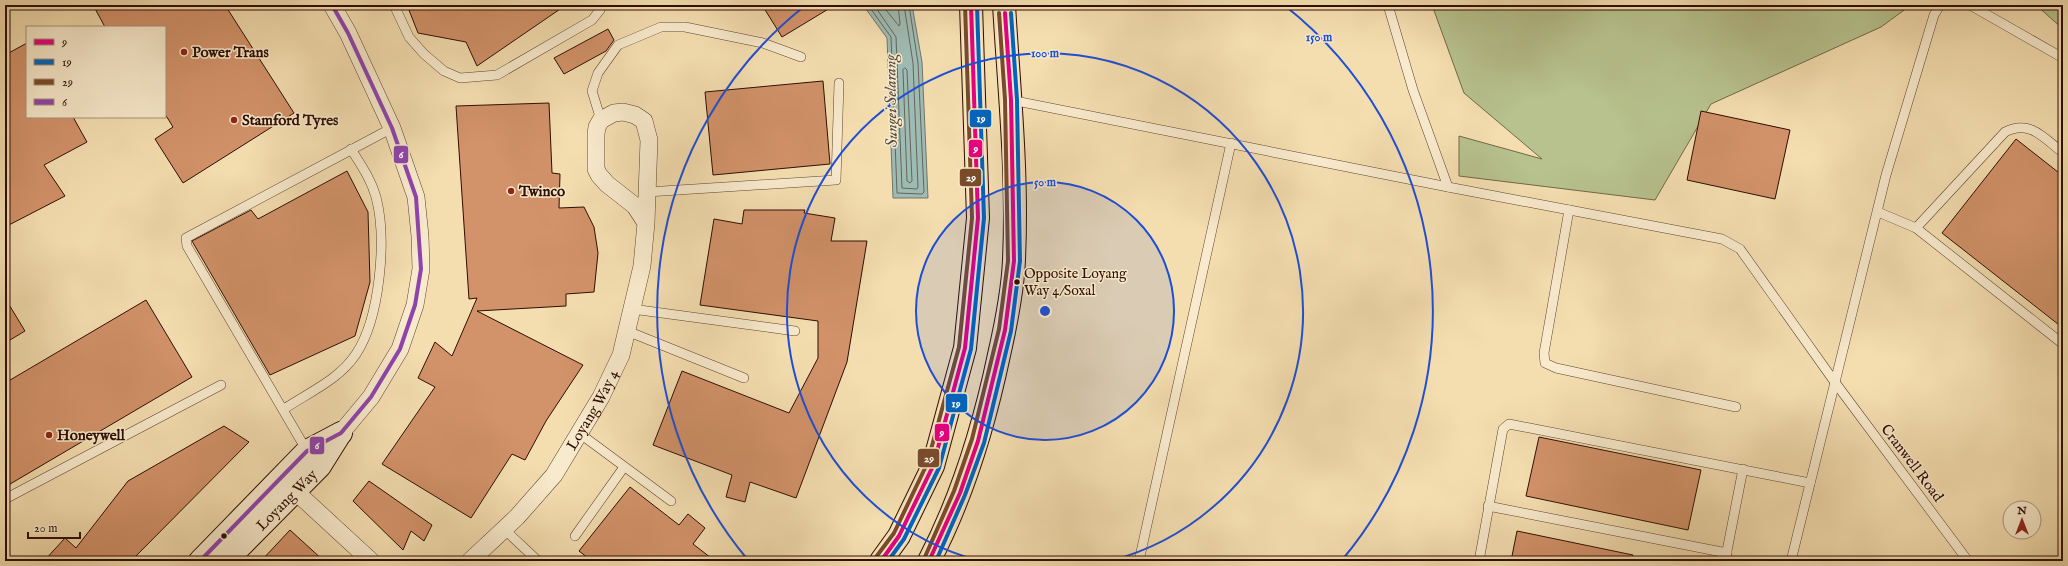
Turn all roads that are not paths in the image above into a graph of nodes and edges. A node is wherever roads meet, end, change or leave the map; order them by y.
1 (332, 5) edge
2 (394, 5) edge
3 (601, 5) edge
4 (971, 5) edge
5 (1004, 5) edge
6 (1388, 5) edge
7 (1940, 5) edge
8 (1970, 5) edge
9 (801, 57) dead end
10 (2063, 58) edge
11 (838, 83) dead end
12 (1011, 100) junction
13 (601, 120) junction
14 (392, 128) junction
15 (1231, 143) junction
16 (351, 149) junction
17 (2063, 153) edge
18 (1448, 187) junction
19 (647, 192) junction
20 (1569, 210) junction
21 (1878, 212) junction
22 (646, 223) junction
23 (1916, 228) junction
24 (632, 309) junction
25 (628, 331) junction
26 (794, 331) dead end
27 (2063, 344) edge
28 (744, 378) dead end
29 (1834, 381) junction
30 (221, 385) dead end
31 (1736, 406) dead end
32 (284, 409) junction
33 (341, 433) junction
34 (580, 433) junction
35 (303, 455) junction
36 (624, 466) junction
37 (1743, 469) junction
38 (1810, 483) junction
39 (295, 491) junction
40 (268, 492) junction
41 (5, 499) edge
42 (672, 501) dead end
43 (1488, 506) junction
44 (504, 529) junction
45 (575, 536) dead end
46 (1726, 557) edge
47 (200, 561) edge
48 (226, 561) edge
49 (371, 561) edge
50 (470, 561) edge
51 (538, 561) edge
52 (881, 561) edge
53 (929, 561) edge
54 (1139, 561) edge
55 (1479, 561) edge
56 (1791, 561) edge
57 (1968, 561) edge

1 - 14 street, Loyang Way
2 - 3 lane
4 - 52 main road
5 - 12 main road
6 - 18 lane
7 - 21 lane
8 - 10 lane
9 - 13 lane
11 - 19 lane
12 - 15 lane, Cranwell Road
12 - 53 main road
13 - 19 street, Loyang Way 4
13 - 22 street
14 - 16 lane
14 - 33 street, Loyang Way
15 - 18 lane, Cranwell Road
15 - 54 lane
16 - 32 lane
16 - 32 lane
17 - 23 lane
18 - 20 lane, Cranwell Road
19 - 22 street, Loyang Way 4
20 - 29 lane, Cranwell Road
20 - 31 lane
21 - 23 lane
21 - 29 lane
22 - 24 street, Loyang Way 4
23 - 27 lane
24 - 25 street, Loyang Way 4
24 - 26 lane
25 - 28 lane
25 - 34 street, Loyang Way 4
29 - 38 lane
29 - 57 lane, Cranwell Road
30 - 41 lane
32 - 35 lane
33 - 35 street, Loyang Way
33 - 39 street, Loyang Way
34 - 36 lane
34 - 44 street, Loyang Way 4
35 - 39 street
35 - 40 street, Loyang Way
36 - 42 lane
36 - 45 lane
37 - 38 lane
37 - 43 lane
37 - 46 lane
38 - 56 lane
39 - 40 street
39 - 48 street, Loyang Way
39 - 49 street
40 - 47 street, Loyang Way
43 - 46 lane
43 - 55 lane
44 - 50 street, Loyang Way 4
44 - 51 lane

